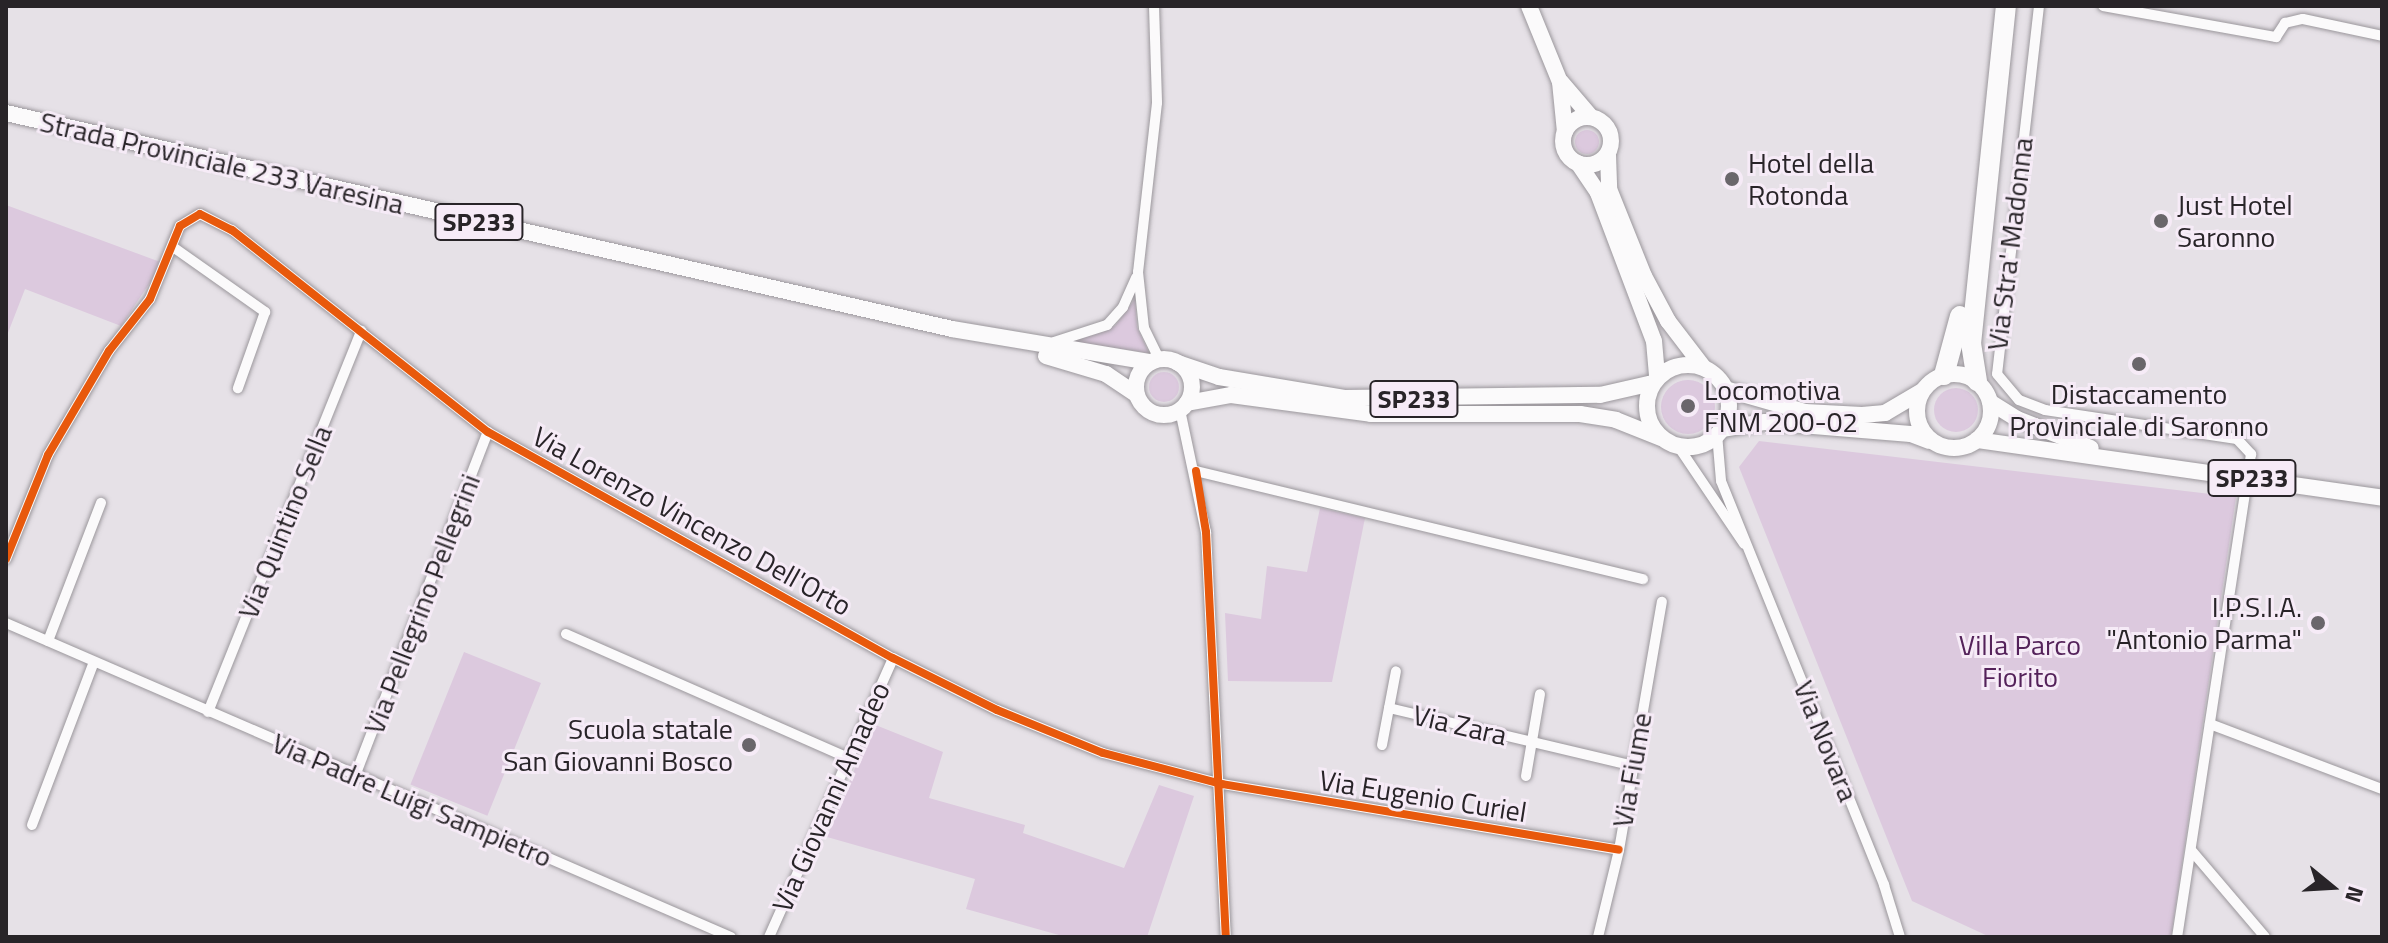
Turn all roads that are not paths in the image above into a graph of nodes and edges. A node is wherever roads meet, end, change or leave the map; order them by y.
1 (1154, 6) edge
2 (1529, 6) edge
3 (2039, 6) edge
4 (2103, 6) edge
5 (2000, 7) edge
6 (2382, 36) edge
7 (1560, 82) junction
8 (6, 113) edge
9 (1591, 117) junction
10 (1565, 132) junction
11 (1608, 155) junction
12 (1578, 163) junction
13 (173, 247) junction
14 (1138, 272) junction
15 (952, 329) junction
16 (361, 331) junction
17 (1034, 346) junction
18 (1154, 361) junction
19 (1178, 363) junction
20 (1704, 368) junction
21 (1944, 375) junction
22 (1655, 381) junction
23 (1977, 381) junction
24 (238, 388) dead end
25 (1725, 389) junction
26 (1922, 391) junction
27 (1137, 395) junction
28 (1990, 402) junction
29 (1183, 406) junction
30 (488, 432) junction
31 (1720, 432) junction
32 (1661, 438) junction
33 (1977, 440) junction
34 (1934, 443) junction
35 (1678, 446) junction
36 (2122, 460) junction
37 (1196, 471) junction
38 (2250, 478) junction
39 (2382, 498) edge
40 (101, 503) dead end
41 (1747, 547) junction
42 (6, 559) edge
43 (1643, 579) dead end
44 (1662, 602) dead end
45 (6, 623) edge
46 (566, 634) dead end
47 (48, 641) junction
48 (893, 658) junction
49 (94, 662) junction
50 (1396, 671) dead end
51 (1540, 694) dead end
52 (1389, 708) junction
53 (208, 712) junction
54 (2210, 724) junction
55 (1532, 742) junction
56 (1382, 745) dead end
57 (848, 758) junction
58 (1631, 765) junction
59 (355, 776) junction
60 (1526, 776) dead end
61 (1222, 784) junction
62 (2382, 789) edge
63 (32, 825) dead end
64 (1619, 850) junction
65 (2191, 850) junction
66 (731, 937) edge
67 (769, 937) edge
68 (1226, 937) edge
69 (1598, 937) edge
70 (1900, 937) edge
71 (2177, 937) edge
72 (2265, 937) edge

1 - 14 street
2 - 7 main road
3 - 38 street, Via Stra' Madonna
4 - 6 street
5 - 21 highway
5 - 23 highway
7 - 9 main road
7 - 10 main road
8 - 15 main road, Strada Provinciale 233 Varesina / SP233
9 - 10 main road
9 - 11 main road
10 - 12 main road
11 - 12 main road
11 - 20 main road
12 - 22 main road
13 - 16 street, Via Lorenzo Vincenzo Dell'Orto
13 - 24 street
13 - 42 street
14 - 17 street
14 - 18 street
15 - 17 main road, Strada Provinciale 233 Varesina / SP233
15 - 27 main road, Strada Provinciale 233 Varesina / SP233
16 - 30 street, Via Lorenzo Vincenzo Dell'Orto
16 - 53 street, Via Quintino Sella
17 - 18 main road, Strada Provinciale 233 Varesina / SP233
18 - 19 main road, SP233
18 - 27 main road
19 - 22 main road, SP233
19 - 29 main road
20 - 22 main road, SP233
20 - 25 main road
21 - 23 main road
21 - 26 main road
22 - 32 main road
23 - 28 main road, SP233
25 - 26 main road
25 - 31 main road
26 - 34 main road
27 - 29 main road, SP233
28 - 33 main road
28 - 36 main road, SP233
29 - 32 main road, SP233
29 - 37 street
30 - 48 street, Via Lorenzo Vincenzo Dell'Orto
30 - 59 street, Via Pellegrino Pellegrini
31 - 34 main road, SP233
31 - 35 main road, SP233
31 - 41 street, Via Novara
32 - 35 main road, SP233
33 - 34 main road, SP233
33 - 36 main road, SP233
35 - 41 street, Via Novara
36 - 38 main road, SP233
37 - 43 street
37 - 61 street
38 - 39 main road, SP233
38 - 54 street
40 - 47 street
41 - 70 street, Via Novara
44 - 58 street, Via Fiume
45 - 47 street, Via Padre Luigi Sampietro
46 - 57 street
47 - 49 street, Via Padre Luigi Sampietro
48 - 57 street, Via Giovanni Amadeo
48 - 61 street, Via Lorenzo Vincenzo Dell'Orto
49 - 53 street, Via Padre Luigi Sampietro
49 - 63 street
50 - 52 street, Via Zara
51 - 55 street, Via Zara
52 - 55 street, Via Zara
52 - 56 street, Via Zara
53 - 59 street, Via Padre Luigi Sampietro
54 - 62 street
54 - 65 street
55 - 58 street, Via Zara
55 - 60 street, Via Zara
57 - 67 street, Via Giovanni Amadeo
58 - 64 street, Via Fiume
59 - 66 street, Via Padre Luigi Sampietro
61 - 64 street, Via Eugenio Curiel
61 - 68 street
64 - 69 street, Via Fiume
65 - 71 street
65 - 72 street

